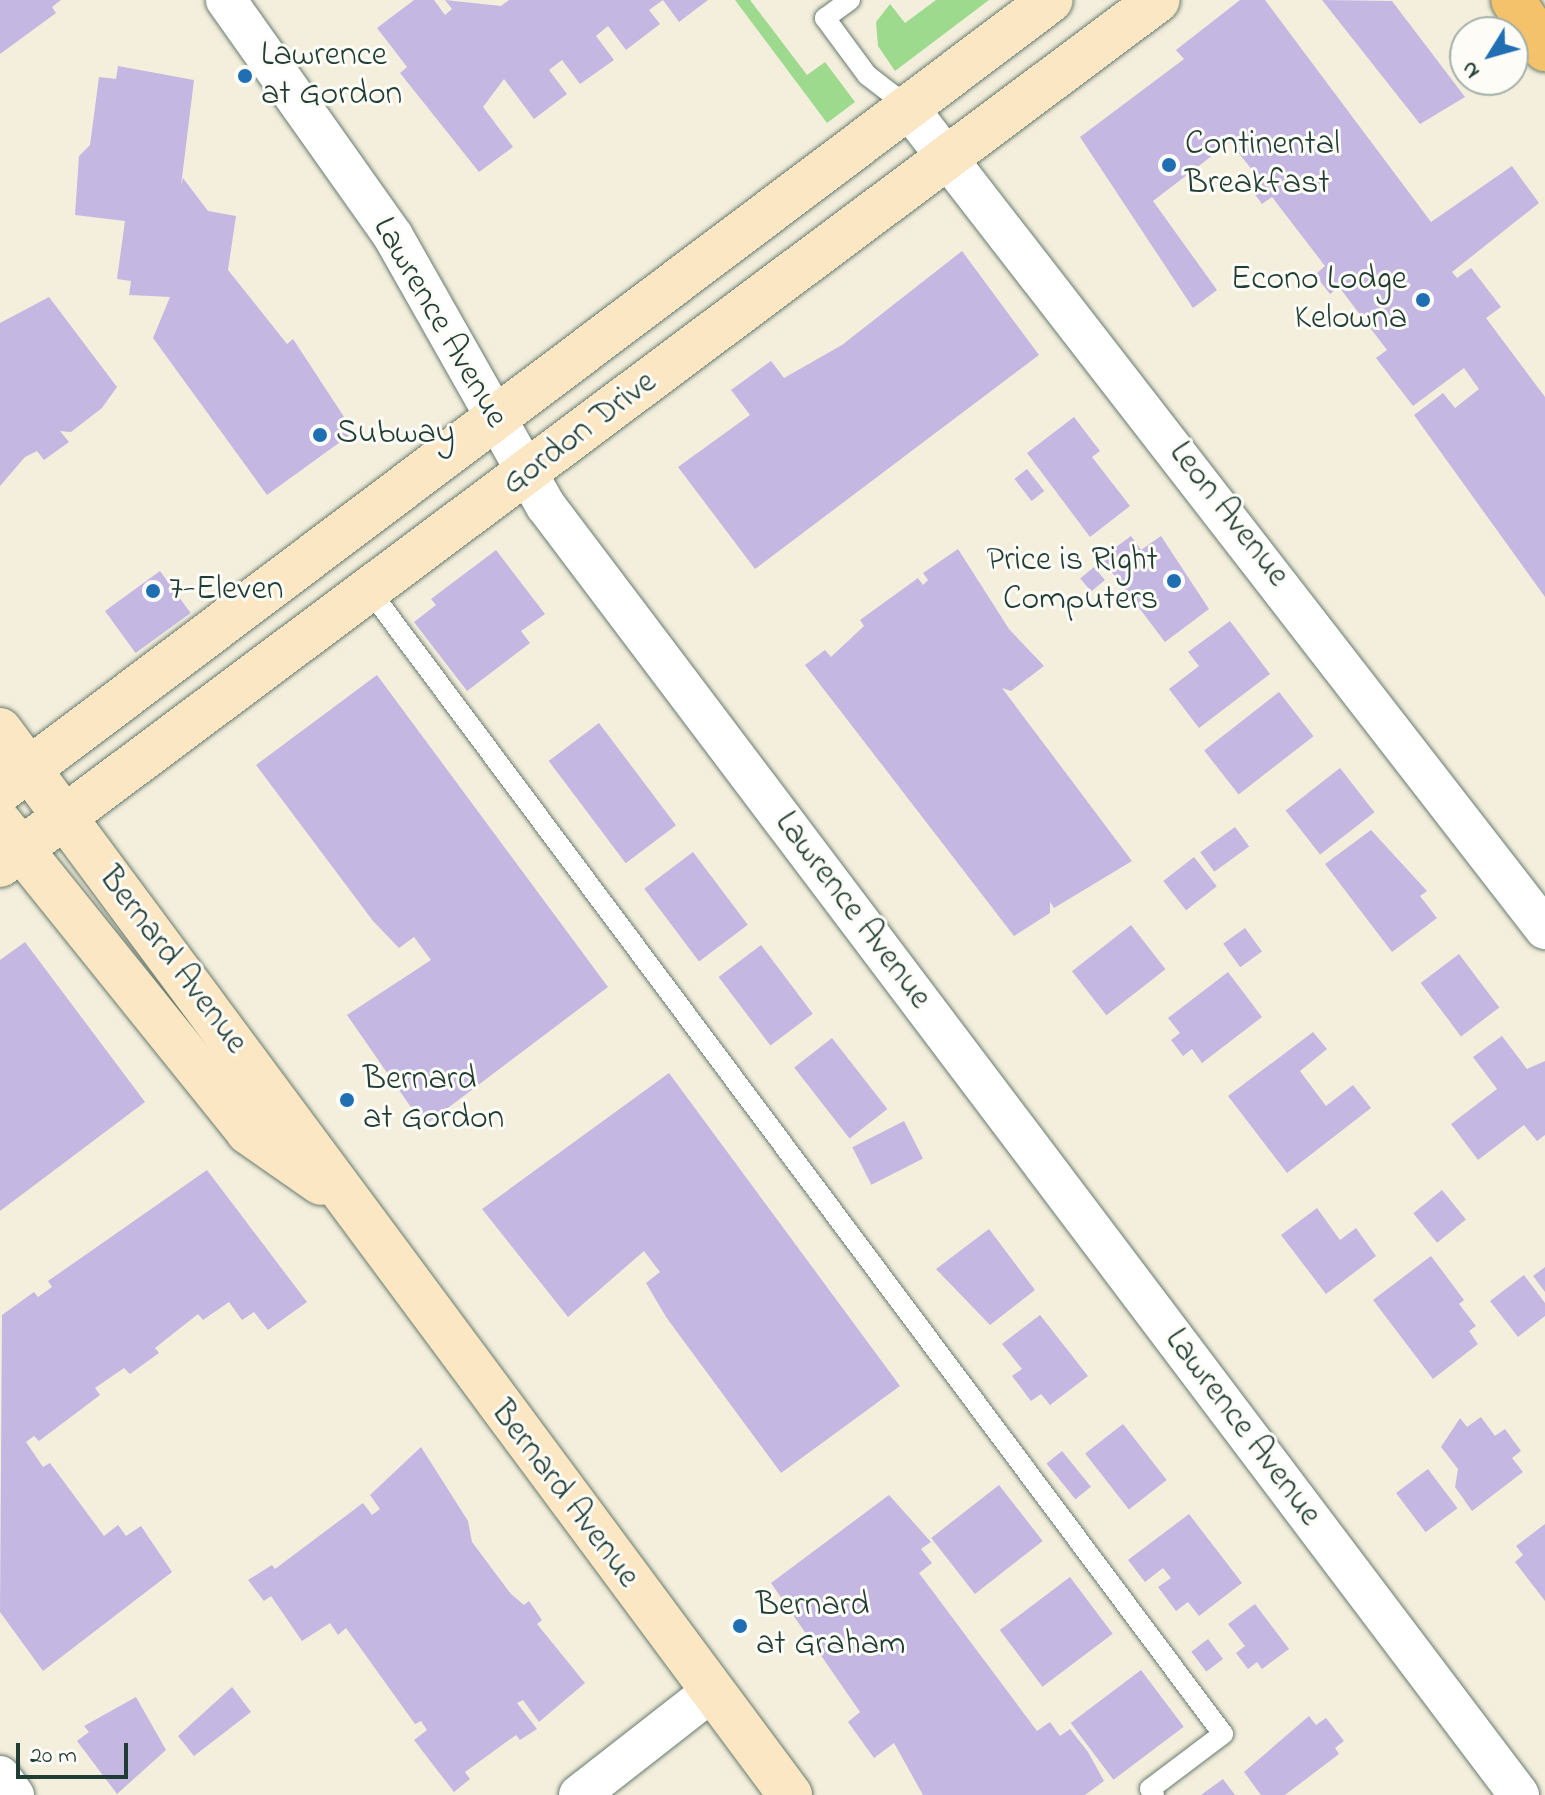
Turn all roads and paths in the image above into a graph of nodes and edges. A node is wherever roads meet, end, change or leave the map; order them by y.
1 (226, 0) edge
2 (850, 0) edge
3 (1051, 0) edge
4 (1158, 0) edge
5 (1513, 0) edge
6 (1545, 49) edge
7 (906, 105) junction
8 (949, 156) junction
9 (495, 421) junction
10 (526, 474) junction
11 (370, 591) junction
12 (0, 730) edge
13 (15, 780) edge
14 (68, 821) junction
15 (7, 845) edge
16 (1545, 929) edge
17 (339, 1195) junction
18 (712, 1691) junction
19 (0, 1776) edge
20 (14, 1795) edge
21 (579, 1795) edge
22 (790, 1795) edge
23 (1154, 1795) edge
24 (1519, 1795) edge

1 - 9 street, Lawrence Avenue
2 - 7 lane
3 - 7 main road, Gordon Drive
4 - 8 main road, Gordon Drive
5 - 6 highway
7 - 8 street, Leon Avenue
7 - 9 main road, Gordon Drive
8 - 10 main road, Gordon Drive
8 - 16 street, Leon Avenue
9 - 10 street, Lawrence Avenue
9 - 13 main road, Gordon Drive
10 - 11 main road, Gordon Drive
10 - 24 street, Lawrence Avenue
11 - 14 main road, Gordon Drive
11 - 23 lane
12 - 13 main road, Bernard Avenue
13 - 14 main road, Bernard Avenue
14 - 15 main road, Gordon Drive
14 - 17 main road, Bernard Avenue
15 - 17 main road, Bernard Avenue
17 - 18 main road, Bernard Avenue
18 - 21 street
18 - 22 main road, Bernard Avenue
19 - 20 street

